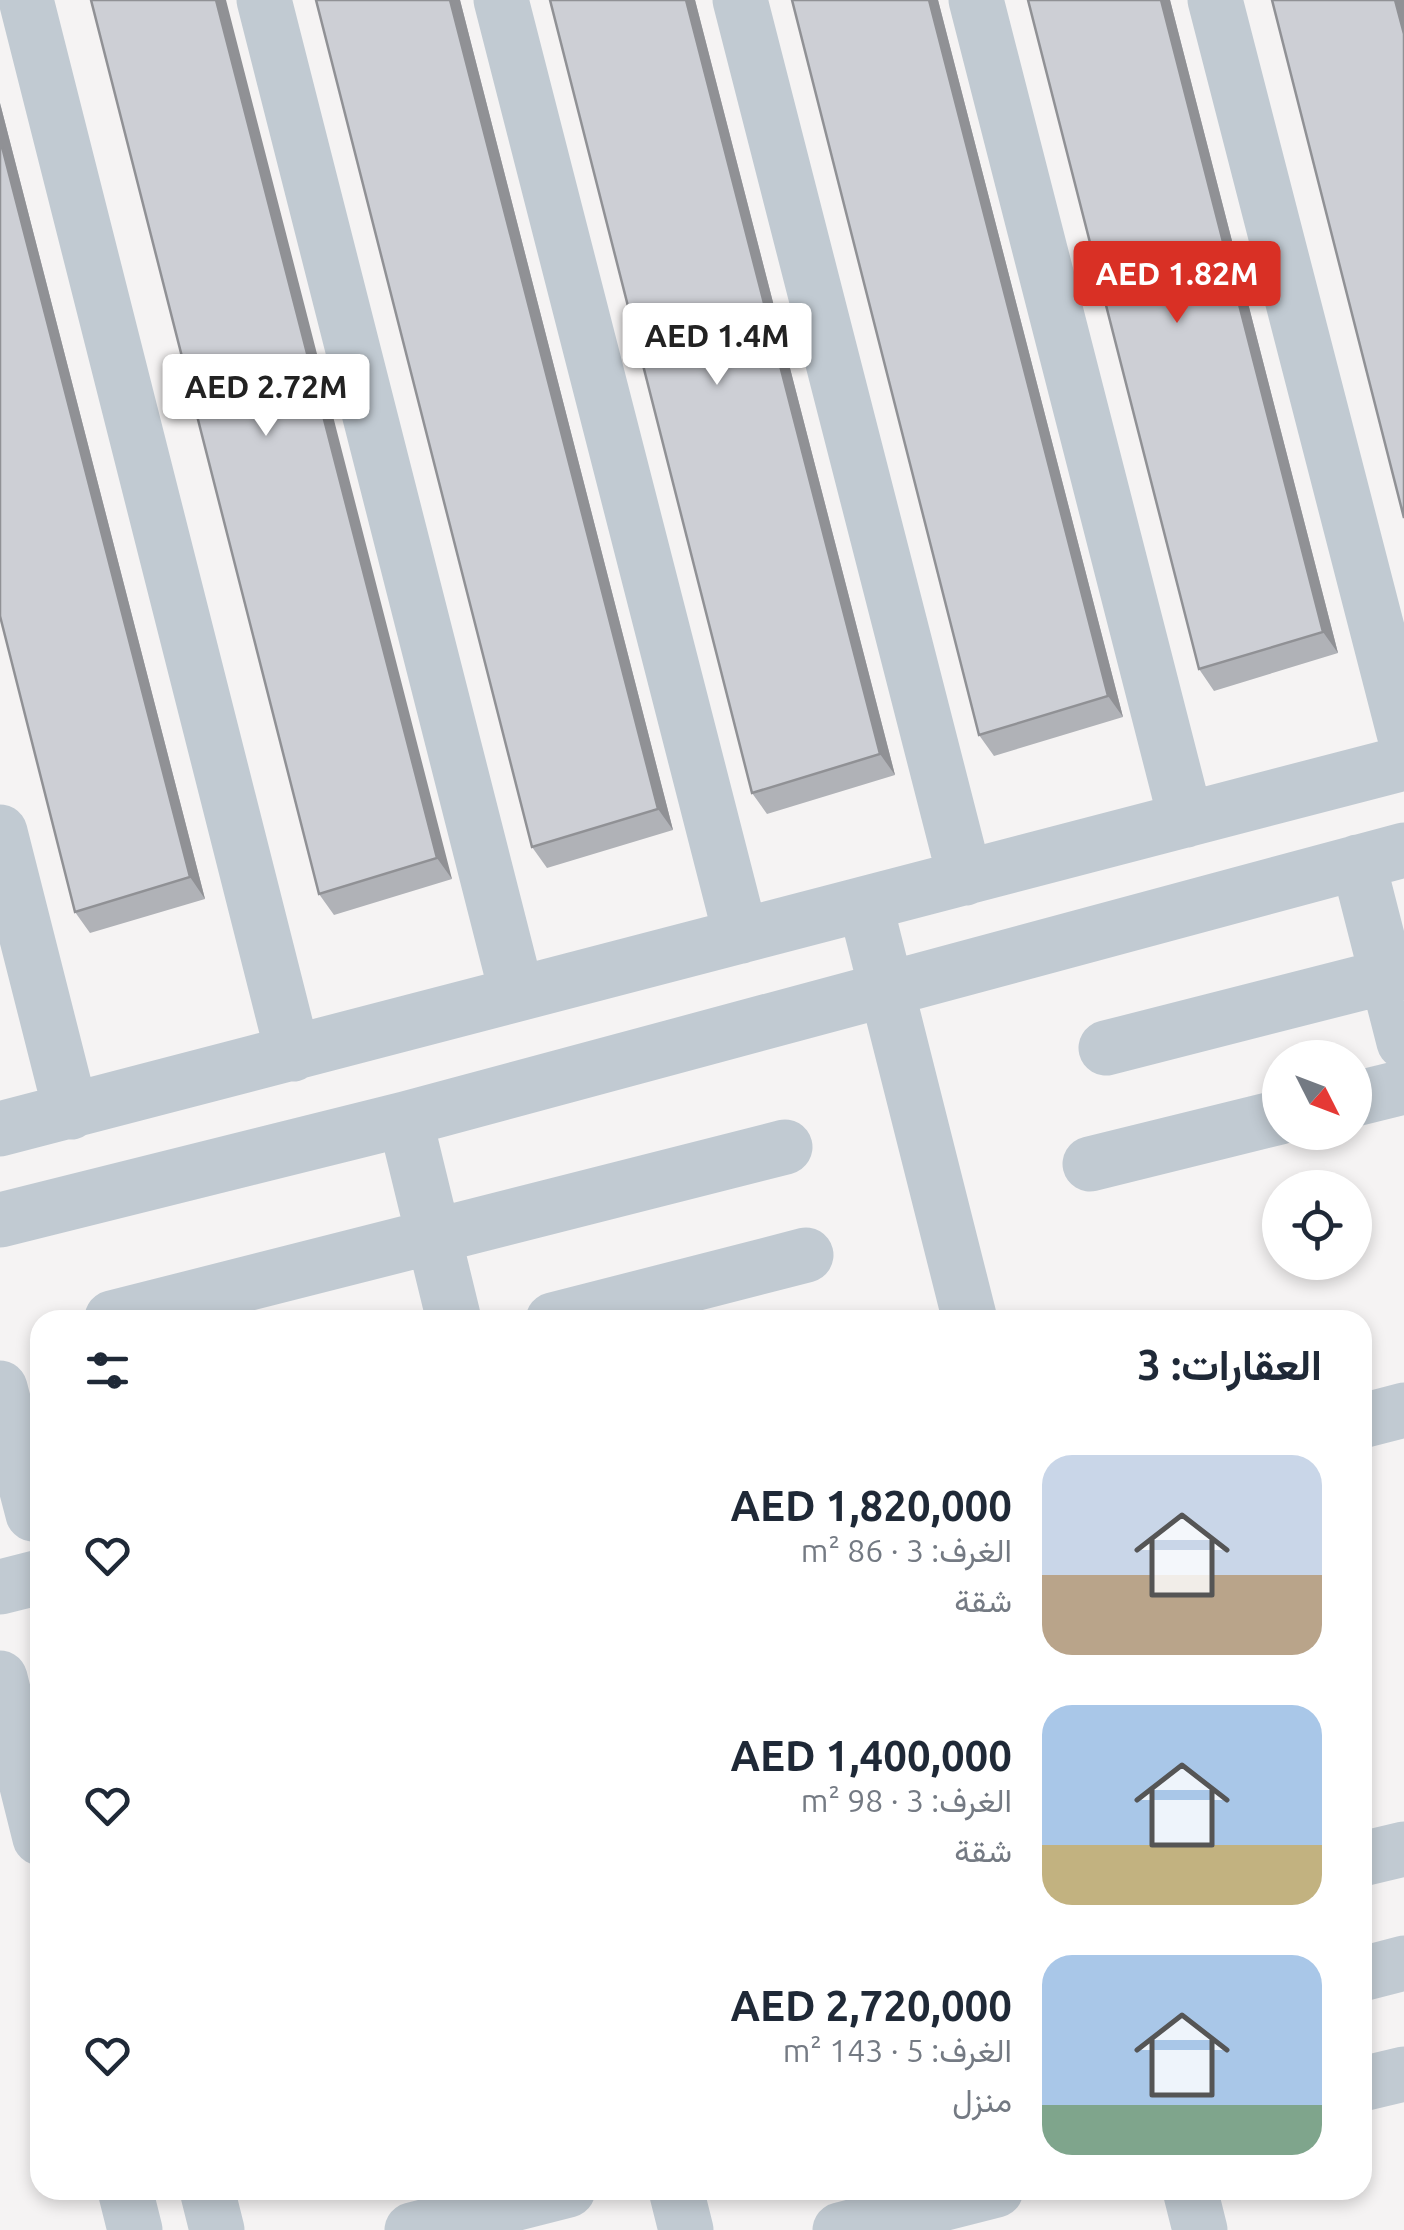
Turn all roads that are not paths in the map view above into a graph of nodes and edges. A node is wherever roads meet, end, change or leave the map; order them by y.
1 (26, 0) edge
2 (264, 0) edge
3 (501, 0) edge
4 (740, 0) edge
5 (976, 0) edge
6 (1216, 0) edge
7 (1404, 734) edge
8 (1404, 763) edge
9 (1186, 820) junction
10 (0, 832) edge
11 (1381, 856) edge
12 (965, 878) junction
13 (865, 904) junction
14 (741, 936) junction
15 (1396, 974) edge
16 (888, 990) junction
17 (518, 994) junction
18 (1404, 1042) edge
19 (1106, 1048) dead end
20 (293, 1054) junction
21 (1404, 1086) edge
22 (1372, 1094) edge
23 (71, 1112) junction
24 (405, 1120) junction
25 (1262, 1121) edge
26 (0, 1129) edge
27 (785, 1147) dead end
28 (1090, 1164) dead end
29 (0, 1220) edge
30 (432, 1236) junction
31 (806, 1255) dead end
32 (143, 1310) edge
33 (451, 1310) edge
34 (592, 1310) edge
35 (968, 1310) edge
36 (0, 1388) edge
37 (1404, 1410) edge
38 (1372, 1418) edge
39 (30, 1503) edge
40 (30, 1580) edge
41 (0, 1588) edge
42 (0, 1678) edge
43 (30, 1792) edge
44 (1404, 1849) edge
45 (1372, 1857) edge
46 (1404, 1963) edge
47 (1372, 1971) edge
48 (1404, 2074) edge
49 (1372, 2082) edge
50 (128, 2200) edge
51 (210, 2200) edge
52 (529, 2200) edge
53 (678, 2200) edge
54 (957, 2200) edge
55 (1192, 2200) edge
56 (135, 2230) edge
57 (217, 2230) edge
58 (412, 2230) edge
59 (686, 2230) edge
60 (840, 2230) edge
61 (1200, 2230) edge

1 - 20 lane
2 - 17 lane
3 - 14 lane
4 - 12 lane
5 - 9 lane
6 - 7 lane
8 - 9 lane
9 - 12 lane
10 - 23 lane
11 - 15 lane
11 - 16 lane
12 - 13 lane
13 - 14 lane
13 - 16 lane
14 - 17 lane
15 - 18 lane
15 - 19 lane
16 - 24 lane
16 - 35 lane
17 - 20 lane
20 - 23 lane
21 - 22 lane
23 - 26 lane
24 - 29 lane
24 - 30 lane
25 - 28 lane
27 - 30 lane
30 - 32 lane
30 - 33 lane
31 - 34 lane
36 - 39 lane
37 - 38 lane
40 - 41 lane
42 - 43 lane
44 - 45 lane
46 - 47 lane
48 - 49 lane
50 - 56 lane
51 - 57 lane
52 - 58 lane
53 - 59 lane
54 - 60 lane
55 - 61 lane

